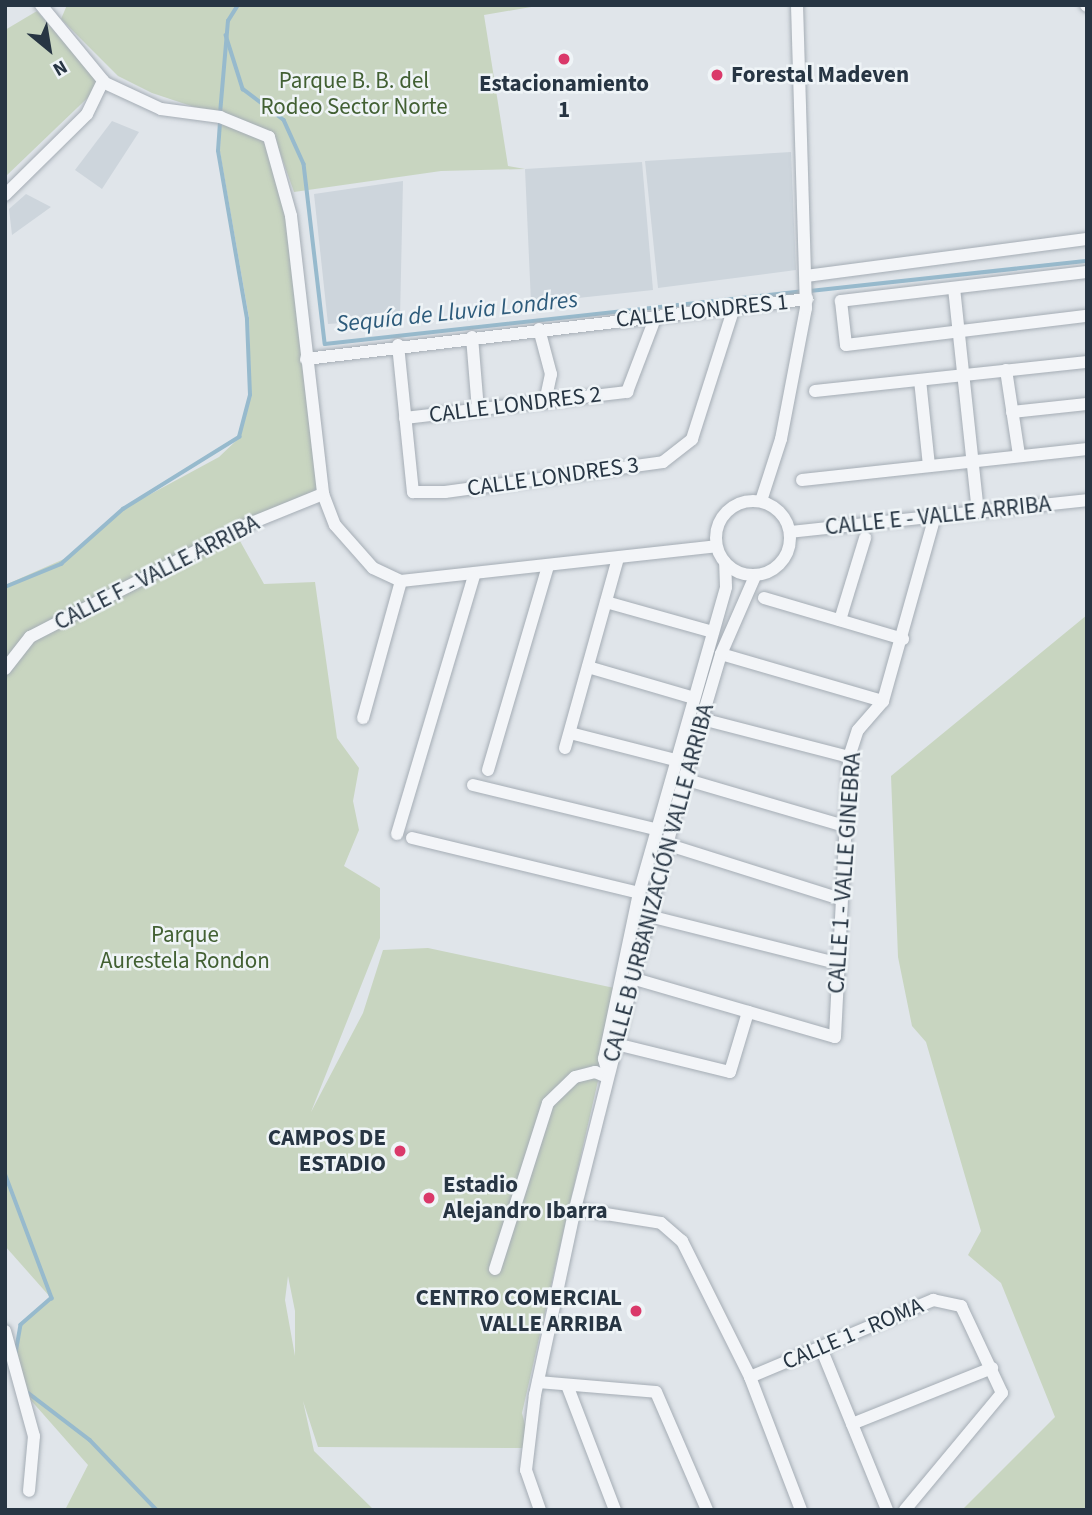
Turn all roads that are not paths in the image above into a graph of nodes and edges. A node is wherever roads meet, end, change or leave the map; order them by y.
1 (59, 5) edge
2 (797, 5) edge
3 (43, 10) edge
4 (103, 81) junction
5 (5, 195) edge
6 (1087, 239) edge
7 (1087, 272) edge
8 (806, 276) junction
9 (954, 288) junction
10 (807, 299) junction
11 (734, 307) junction
12 (656, 316) junction
13 (1087, 316) edge
14 (538, 329) junction
15 (958, 332) junction
16 (472, 337) junction
17 (398, 345) junction
18 (306, 359) junction
19 (1087, 362) edge
20 (1006, 370) junction
21 (964, 375) junction
22 (920, 380) junction
23 (815, 391) dead end
24 (545, 402) junction
25 (1087, 404) edge
26 (478, 410) junction
27 (1012, 412) junction
28 (405, 418) junction
29 (1087, 449) edge
30 (1019, 455) junction
31 (974, 460) junction
32 (929, 465) junction
33 (802, 480) dead end
34 (323, 494) junction
35 (1087, 500) edge
36 (761, 501) junction
37 (978, 512) junction
38 (935, 516) junction
39 (790, 532) junction
40 (865, 538) dead end
41 (716, 546) junction
42 (618, 558) junction
43 (725, 563) junction
44 (548, 566) junction
45 (474, 575) junction
46 (755, 576) junction
47 (401, 581) junction
48 (764, 598) dead end
49 (606, 602) junction
50 (841, 620) junction
51 (713, 632) junction
52 (903, 639) junction
53 (721, 654) junction
54 (588, 667) junction
55 (5, 669) edge
56 (694, 698) junction
57 (883, 701) junction
58 (363, 718) dead end
59 (702, 719) junction
60 (570, 733) junction
61 (565, 748) dead end
62 (849, 757) junction
63 (675, 760) junction
64 (488, 770) dead end
65 (684, 779) junction
66 (473, 785) dead end
67 (845, 826) junction
68 (655, 828) junction
69 (397, 834) dead end
70 (412, 838) dead end
71 (666, 844) junction
72 (639, 893) junction
73 (840, 899) junction
74 (649, 916) junction
75 (836, 963) junction
76 (635, 979) junction
77 (748, 1012) junction
78 (620, 1045) junction
79 (608, 1075) junction
80 (575, 1209) junction
81 (495, 1269) dead end
82 (5, 1331) edge
83 (821, 1348) junction
84 (992, 1368) junction
85 (750, 1377) junction
86 (538, 1382) junction
87 (567, 1385) junction
88 (852, 1424) junction
89 (29, 1491) dead end
90 (540, 1510) edge
91 (615, 1510) edge
92 (707, 1510) edge
93 (801, 1510) edge
94 (887, 1510) edge
95 (905, 1510) edge

1 - 3 street
2 - 8 street
3 - 4 street
4 - 5 street
4 - 18 street
6 - 8 street
7 - 9 street
8 - 10 street
9 - 15 street
9 - 15 street
10 - 11 street, CALLE LONDRES 1
10 - 36 street
11 - 12 street, CALLE LONDRES 1
11 - 28 street, CALLE LONDRES 3
12 - 14 street, CALLE LONDRES 1
12 - 24 street, CALLE LONDRES 2
13 - 15 street
14 - 16 street, CALLE LONDRES 1
14 - 24 street
15 - 21 street
16 - 17 street, CALLE LONDRES 1
16 - 26 street
17 - 18 street, CALLE LONDRES 1
17 - 28 street, CALLE LONDRES 3
18 - 34 street
19 - 20 street
20 - 21 street
20 - 27 street
21 - 22 street
21 - 31 street
22 - 23 street
22 - 32 street
24 - 26 street, CALLE LONDRES 2
25 - 27 street
26 - 28 street, CALLE LONDRES 2
27 - 30 street
29 - 30 street
30 - 31 street
31 - 32 street
31 - 37 street
32 - 33 street
34 - 47 street
34 - 55 street, CALLE F - VALLE ARRIBA
35 - 37 street, CALLE E - VALLE ARRIBA
36 - 39 street
36 - 41 street
37 - 38 street, CALLE E - VALLE ARRIBA
38 - 39 street, CALLE E - VALLE ARRIBA
38 - 52 street, CALLE 1 - VALLE GINEBRA
39 - 46 street
40 - 50 street
41 - 42 street
41 - 43 street
42 - 44 street
42 - 49 street
43 - 46 street
43 - 51 street, CALLE B URBANIZACIÓN VALLE ARRIBA
44 - 45 street
44 - 64 street
45 - 47 street
45 - 69 street
46 - 53 street, CALLE B URBANIZACIÓN VALLE ARRIBA
47 - 58 street
48 - 50 street
49 - 51 street
49 - 54 street
50 - 52 street
51 - 56 street, CALLE B URBANIZACIÓN VALLE ARRIBA
52 - 57 street, CALLE 1 - VALLE GINEBRA
53 - 57 street
53 - 59 street, CALLE B URBANIZACIÓN VALLE ARRIBA
54 - 56 street
54 - 60 street
56 - 63 street, CALLE B URBANIZACIÓN VALLE ARRIBA
57 - 62 street, CALLE 1 - VALLE GINEBRA
59 - 62 street
59 - 65 street, CALLE B URBANIZACIÓN VALLE ARRIBA
60 - 61 street
60 - 63 street
62 - 67 street, CALLE 1 - VALLE GINEBRA
63 - 68 street, CALLE B URBANIZACIÓN VALLE ARRIBA
65 - 67 street
65 - 71 street, CALLE B URBANIZACIÓN VALLE ARRIBA
66 - 68 street
67 - 73 street, CALLE 1 - VALLE GINEBRA
68 - 72 street, CALLE B URBANIZACIÓN VALLE ARRIBA
70 - 72 street
71 - 73 street
71 - 74 street, CALLE B URBANIZACIÓN VALLE ARRIBA
72 - 79 street, CALLE B URBANIZACIÓN VALLE ARRIBA
73 - 75 street, CALLE 1 - VALLE GINEBRA
74 - 75 street
74 - 76 street, CALLE B URBANIZACIÓN VALLE ARRIBA
75 - 77 street, CALLE 1 - VALLE GINEBRA
76 - 77 street
76 - 78 street, CALLE B URBANIZACIÓN VALLE ARRIBA
77 - 78 street
78 - 79 street, CALLE B URBANIZACIÓN VALLE ARRIBA
79 - 80 street, CALLE B URBANIZACIÓN VALLE ARRIBA
79 - 81 street
80 - 85 street
80 - 86 street, CALLE B URBANIZACIÓN VALLE ARRIBA
82 - 89 street
83 - 84 street, CALLE 1 - ROMA
83 - 85 street, CALLE 1 - ROMA
83 - 88 street
84 - 88 street
84 - 95 street, CALLE 1 - ROMA
85 - 93 street
86 - 87 street
86 - 90 street, CALLE B URBANIZACIÓN VALLE ARRIBA
87 - 91 street
87 - 92 street
88 - 94 street

